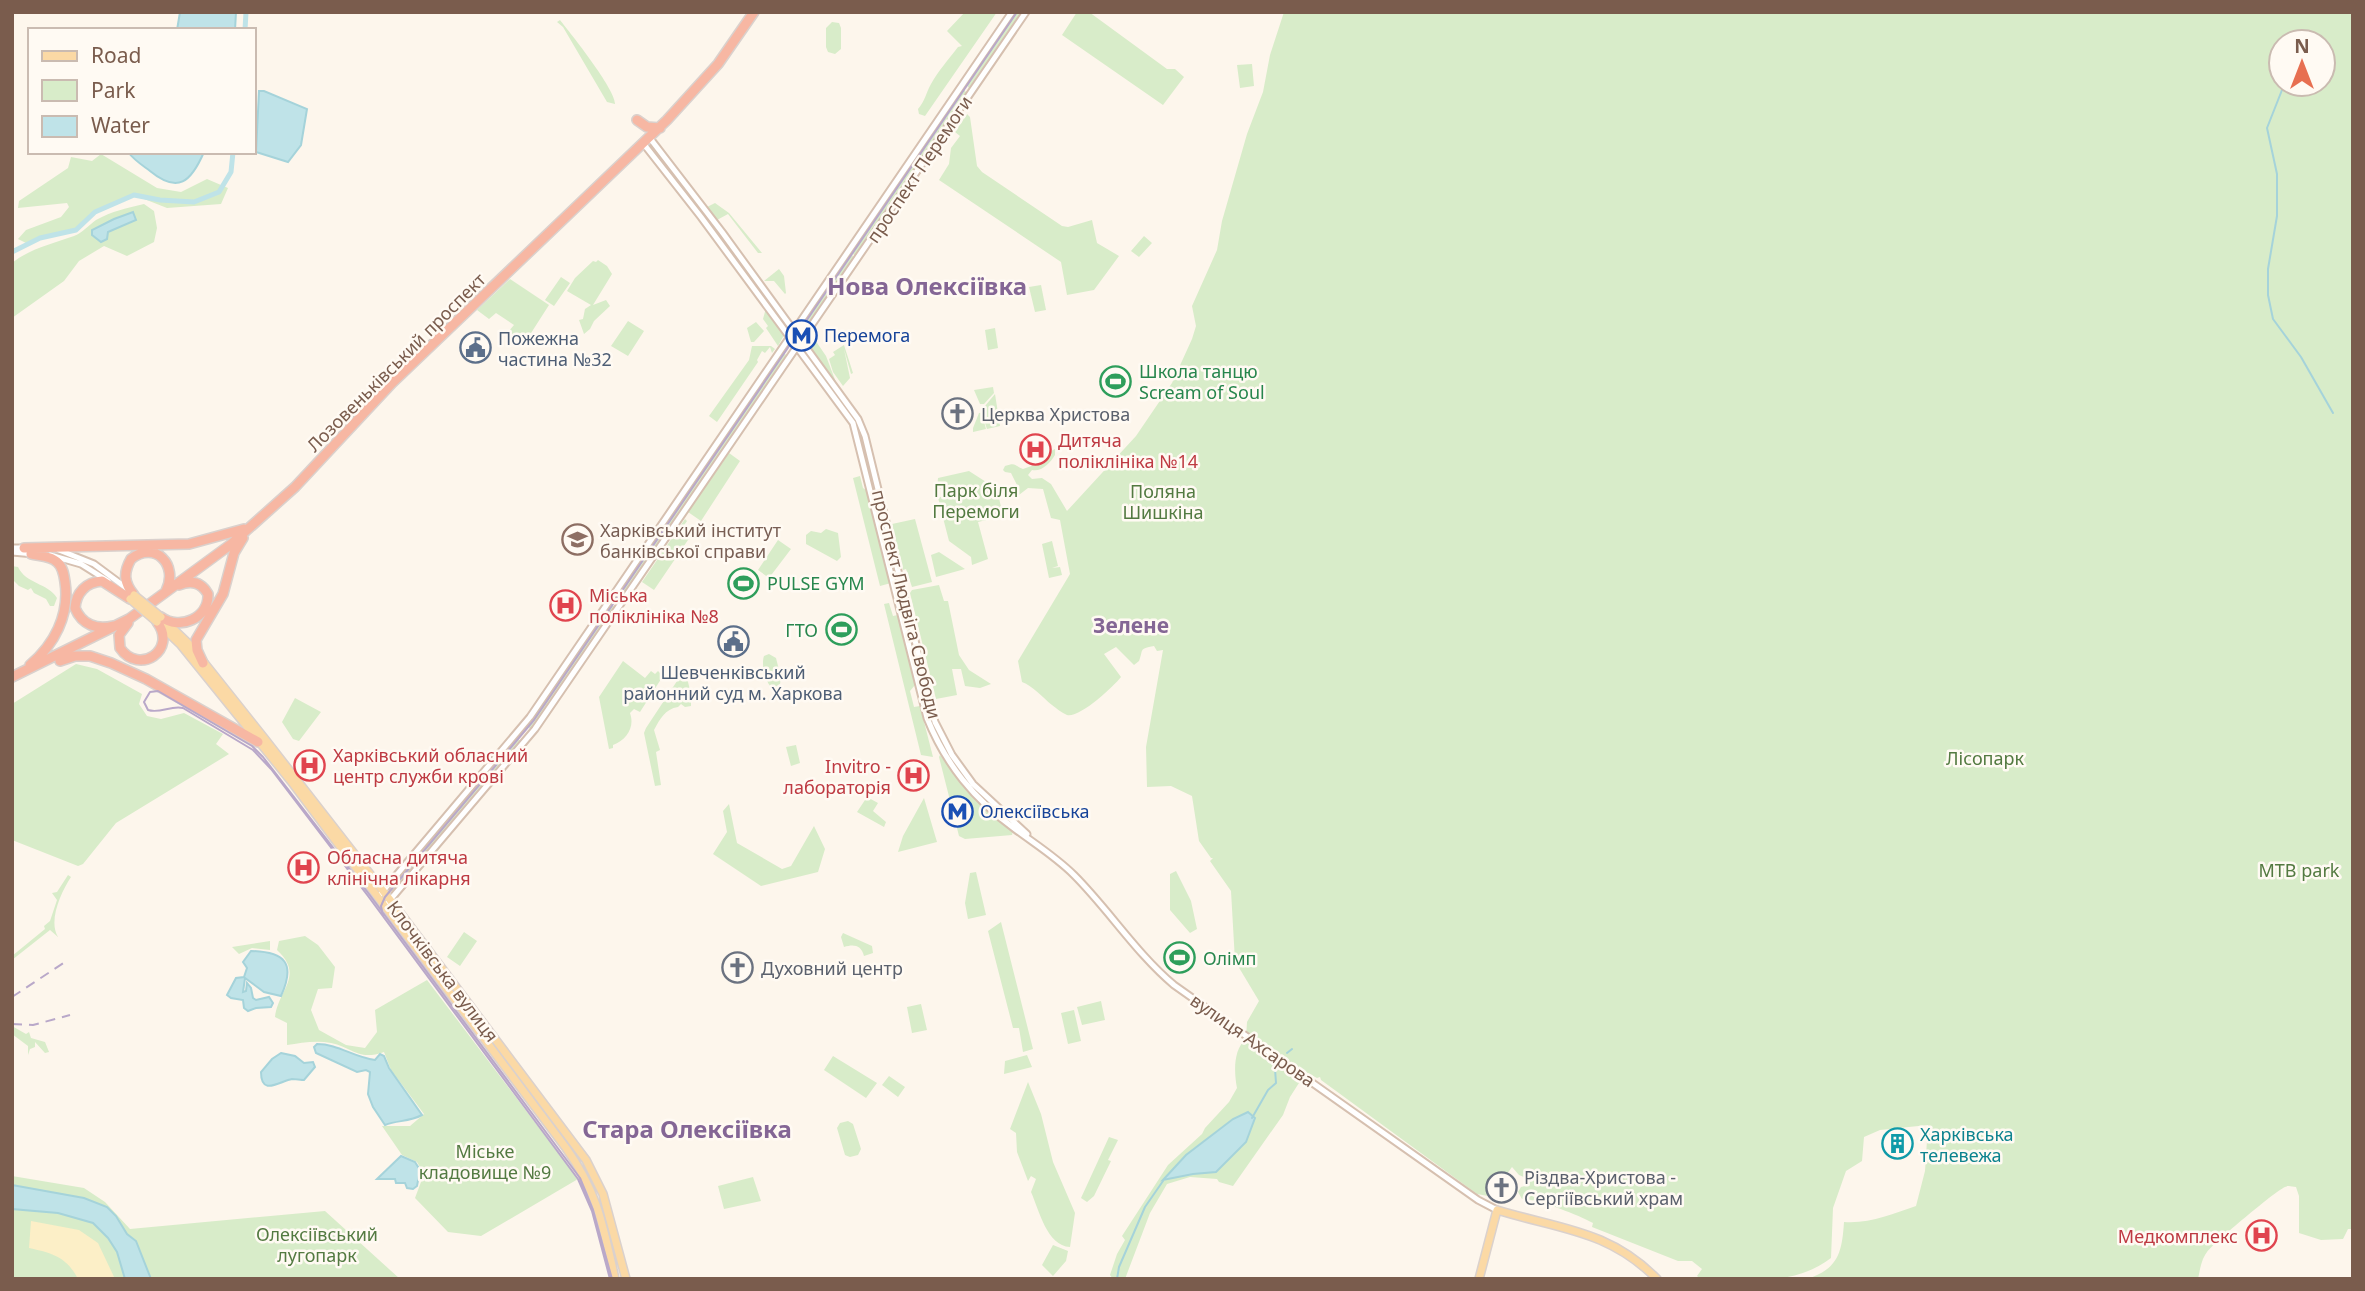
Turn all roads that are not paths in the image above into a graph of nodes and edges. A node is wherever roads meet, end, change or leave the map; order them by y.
1 (754, 12) edge
2 (1012, 12) edge
3 (1026, 12) edge
4 (962, 85) junction
5 (971, 92) junction
6 (637, 120) dead end
7 (660, 128) junction
8 (646, 140) junction
9 (821, 292) junction
10 (778, 308) junction
11 (794, 330) junction
12 (789, 336) junction
13 (802, 340) junction
14 (797, 347) junction
15 (807, 360) junction
16 (767, 391) junction
17 (253, 526) junction
18 (12, 550) edge
19 (27, 551) junction
20 (165, 593) junction
21 (132, 597) junction
22 (136, 614) junction
23 (159, 620) junction
24 (203, 663) junction
25 (14, 677) edge
26 (258, 742) junction
27 (1033, 842) junction
28 (380, 895) junction
29 (387, 904) junction
30 (1497, 1210) junction
31 (615, 1279) edge
32 (625, 1279) edge
33 (1479, 1279) edge
34 (1657, 1279) edge

1 - 7 highway, Лозовеньківський проспект
2 - 4 main road, проспект Перемоги
3 - 5 main road, проспект Перемоги
4 - 5 main road
4 - 9 main road, проспект Перемоги
5 - 13 main road, проспект Перемоги
6 - 7 highway
7 - 8 highway, Лозовеньківський проспект
8 - 10 main road, проспект Людвіга Свободи
8 - 12 main road, проспект Людвіга Свободи
8 - 17 highway, Лозовеньківський проспект
9 - 10 main road
9 - 11 main road, проспект Перемоги
10 - 11 main road, проспект Людвіга Свободи
11 - 12 main road, проспект Перемоги
11 - 13 main road, проспект Людвіга Свободи
12 - 14 main road, проспект Людвіга Свободи
12 - 28 main road, проспект Перемоги
13 - 14 main road, проспект Перемоги
13 - 27 main road, проспект Людвіга Свободи
14 - 15 main road, проспект Людвіга Свободи
14 - 16 main road, проспект Перемоги
15 - 16 main road
15 - 27 main road, проспект Людвіга Свободи
16 - 29 main road, проспект Перемоги
17 - 19 highway
17 - 20 highway, Лозовеньківський проспект
17 - 24 highway
18 - 19 main road
19 - 21 main road
19 - 25 highway
20 - 21 highway
20 - 22 highway, Лозовеньківський проспект
20 - 23 highway
21 - 22 highway
21 - 23 main road, Клочківська вулиця, bridge
22 - 23 highway
22 - 25 highway, Лозовеньківський проспект
23 - 24 main road, Клочківська вулиця
23 - 26 main road, Клочківська вулиця
24 - 28 main road, Клочківська вулиця
25 - 26 highway
26 - 28 main road, Клочківська вулиця
27 - 30 main road, вулиця Ахсарова
28 - 29 main road, Клочківська вулиця
29 - 31 main road, Клочківська вулиця
29 - 32 main road, Клочківська вулиця
30 - 33 main road
30 - 34 main road

